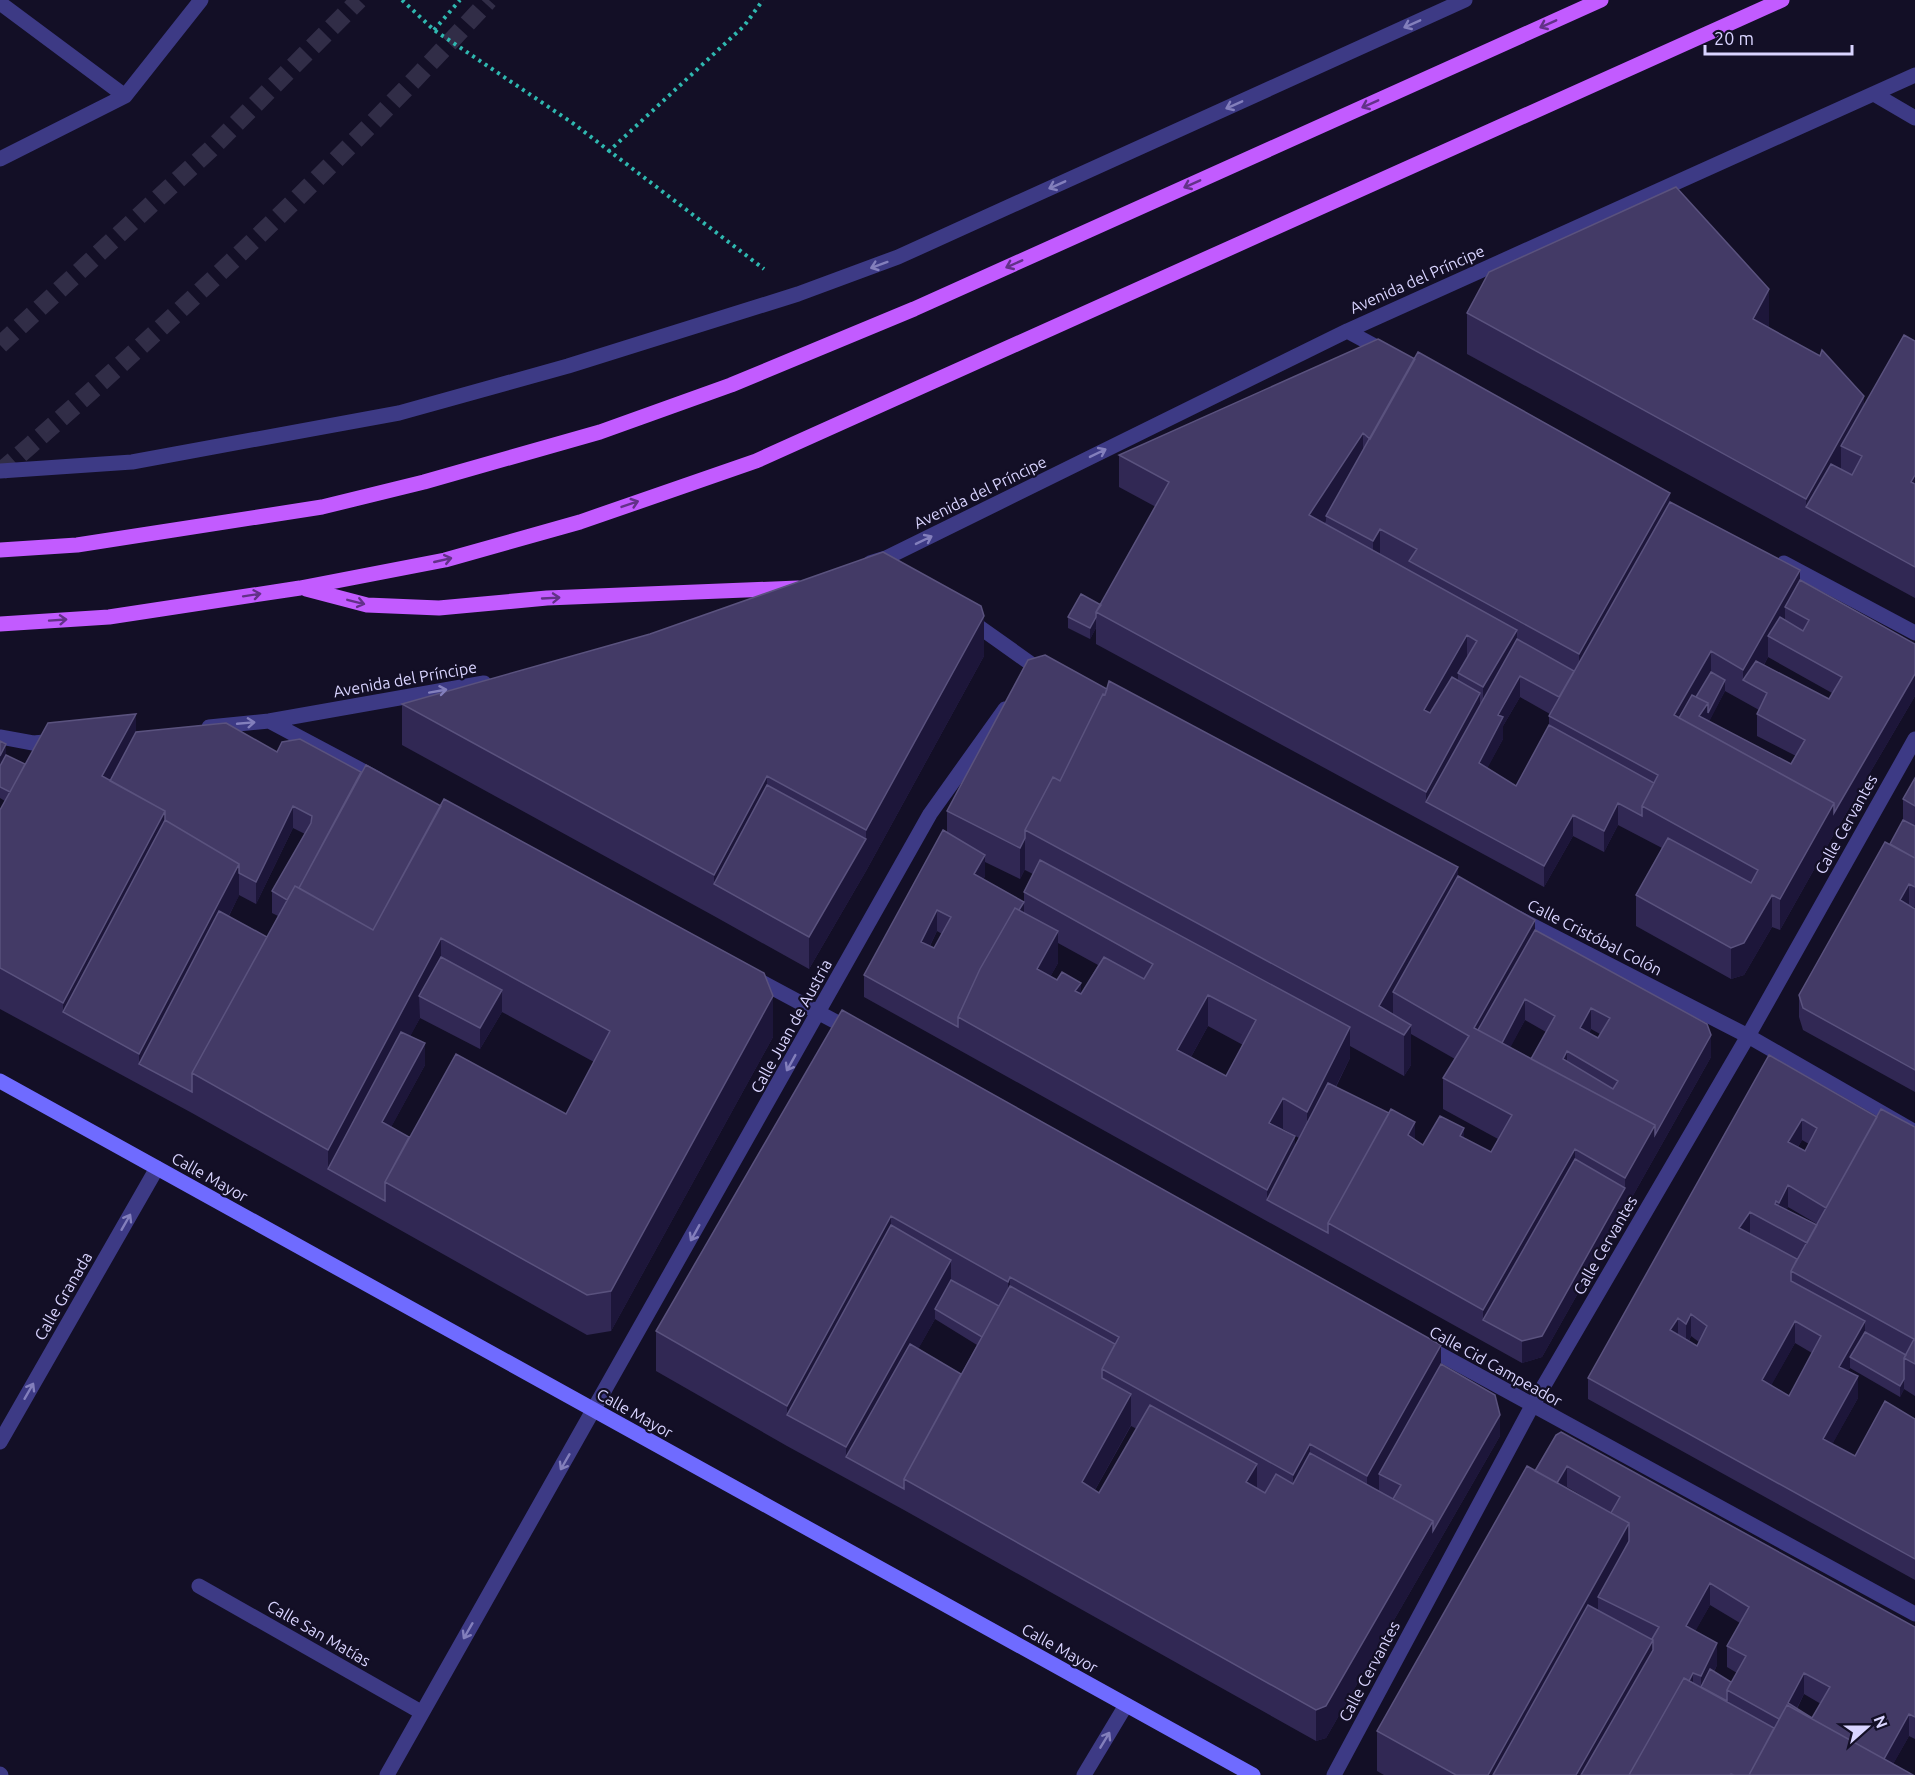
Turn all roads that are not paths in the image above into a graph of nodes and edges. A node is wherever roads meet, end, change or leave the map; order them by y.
1 (201, 0) edge
2 (1465, 0) edge
3 (1601, 0) edge
4 (1782, 0) edge
5 (0, 3) edge
6 (1915, 75) edge
7 (1874, 94) junction
8 (125, 96) junction
9 (1915, 118) edge
10 (0, 159) edge
11 (1347, 331) junction
12 (1399, 359) edge
13 (0, 471) edge
14 (0, 550) edge
15 (1768, 555) edge
16 (886, 558) junction
17 (853, 569) edge
18 (904, 572) edge
19 (803, 586) joint
20 (300, 588) junction
21 (741, 607) edge
22 (960, 613) edge
23 (0, 624) edge
24 (1915, 633) edge
25 (1055, 679) edge
26 (501, 680) edge
27 (1013, 697) edge
28 (268, 721) junction
29 (198, 728) edge
30 (0, 737) edge
31 (1915, 739) edge
32 (68, 740) edge
33 (396, 788) edge
34 (1503, 910) edge
35 (735, 968) edge
36 (820, 1012) junction
37 (862, 1035) edge
38 (1748, 1036) junction
39 (0, 1081) edge
40 (1915, 1132) edge
41 (157, 1168) junction
42 (1406, 1336) edge
43 (1532, 1406) junction
44 (595, 1411) junction
45 (0, 1442) edge
46 (199, 1586) dead end
47 (1915, 1614) edge
48 (1126, 1705) junction
49 (421, 1712) junction
50 (387, 1775) edge
51 (1084, 1775) edge
52 (1253, 1775) edge
53 (1334, 1775) edge

1 - 8 street
2 -> 13 street
3 -> 14 main road
20 -> 4 main road
5 - 8 street
6 - 7 street, Avenida del Príncipe
7 - 9 street
7 - 11 street, Avenida del Príncipe
8 - 10 street
11 - 12 street
16 -> 11 street, Avenida del Príncipe
15 - 24 street
16 - 17 street, Avenida del Príncipe
16 - 18 street
20 -> 19 main road
19 - 21 street
23 -> 20 main road
22 - 25 street
28 -> 26 street, Avenida del Príncipe
27 - 36 street, Calle Juan de Austria
29 -> 28 street, Avenida del Príncipe
28 - 33 street
30 - 32 street
31 - 38 street, Calle Cervantes
34 - 38 street, Calle Cristóbal Colón
35 - 36 street
36 - 37 street
36 -> 44 street, Calle Juan de Austria
38 - 40 street, Calle Cristóbal Colón
38 - 43 street, Calle Cervantes
39 - 41 main road, Calle Mayor
41 - 44 main road, Calle Mayor
45 -> 41 street, Calle Granada
42 - 43 street, Calle Cid Campeador
43 - 47 street, Calle Cid Campeador
43 - 53 street, Calle Cervantes
44 - 48 main road, Calle Mayor
44 -> 49 street, Calle Juan de Austria
46 - 49 street, Calle San Matías
51 -> 48 street
48 - 52 main road, Calle Mayor
49 - 50 street, Calle Juan de Austria

